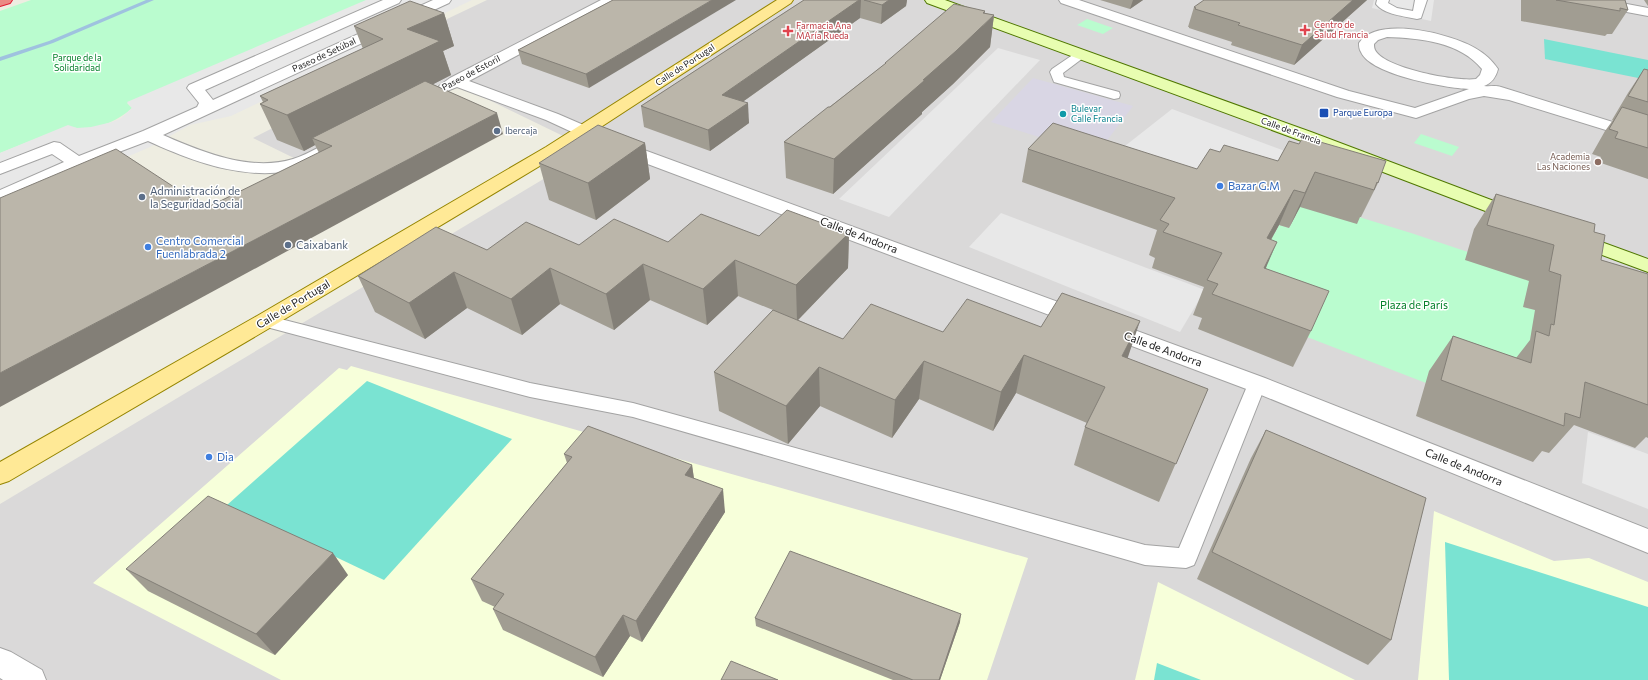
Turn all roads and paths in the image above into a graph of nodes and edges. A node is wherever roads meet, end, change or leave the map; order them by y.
1 (5, 0) edge
2 (394, 0) edge
3 (444, 0) edge
4 (611, 0) edge
5 (786, 0) edge
6 (932, 0) edge
7 (1066, 0) edge
8 (1383, 0) edge
9 (1421, 0) edge
10 (1584, 0) edge
11 (0, 2) edge
12 (1648, 12) edge
13 (1082, 55) junction
14 (455, 82) junction
15 (1479, 83) junction
16 (436, 92) edge
17 (1114, 95) dead end
18 (1509, 95) junction
19 (204, 110) junction
20 (584, 131) junction
21 (356, 134) edge
22 (149, 135) junction
23 (1648, 138) edge
24 (77, 163) junction
25 (0, 169) edge
26 (0, 197) edge
27 (1530, 222) edge
28 (1560, 233) edge
29 (1648, 266) edge
30 (265, 321) junction
31 (1257, 384) junction
32 (0, 474) edge
33 (1648, 541) edge
34 (0, 662) edge
35 (31, 680) edge

1 - 11 highway
2 - 19 street, Paseo de Setúbal
3 - 19 street, Paseo de Setúbal
4 - 14 street, Paseo de Estoril
5 - 20 main road, Calle de Portugal
6 - 13 main road, Calle de Francia
7 - 18 street
8 - 9 lane
10 - 12 street
13 - 17 lane
13 - 27 main road, Calle de Francia
14 - 16 street, Paseo de Estoril
14 - 20 street
15 - 15 street
15 - 18 street
18 - 23 street
19 - 22 street, Paseo de Setúbal
20 - 30 main road, Calle de Portugal
20 - 31 street, Calle de Andorra
21 - 22 street
22 - 24 street, Paseo de Setúbal
24 - 25 street
24 - 26 street, Paseo de Setúbal
28 - 29 main road
30 - 31 lane
30 - 32 main road, Calle de Portugal
31 - 33 street, Calle de Andorra
34 - 35 street

